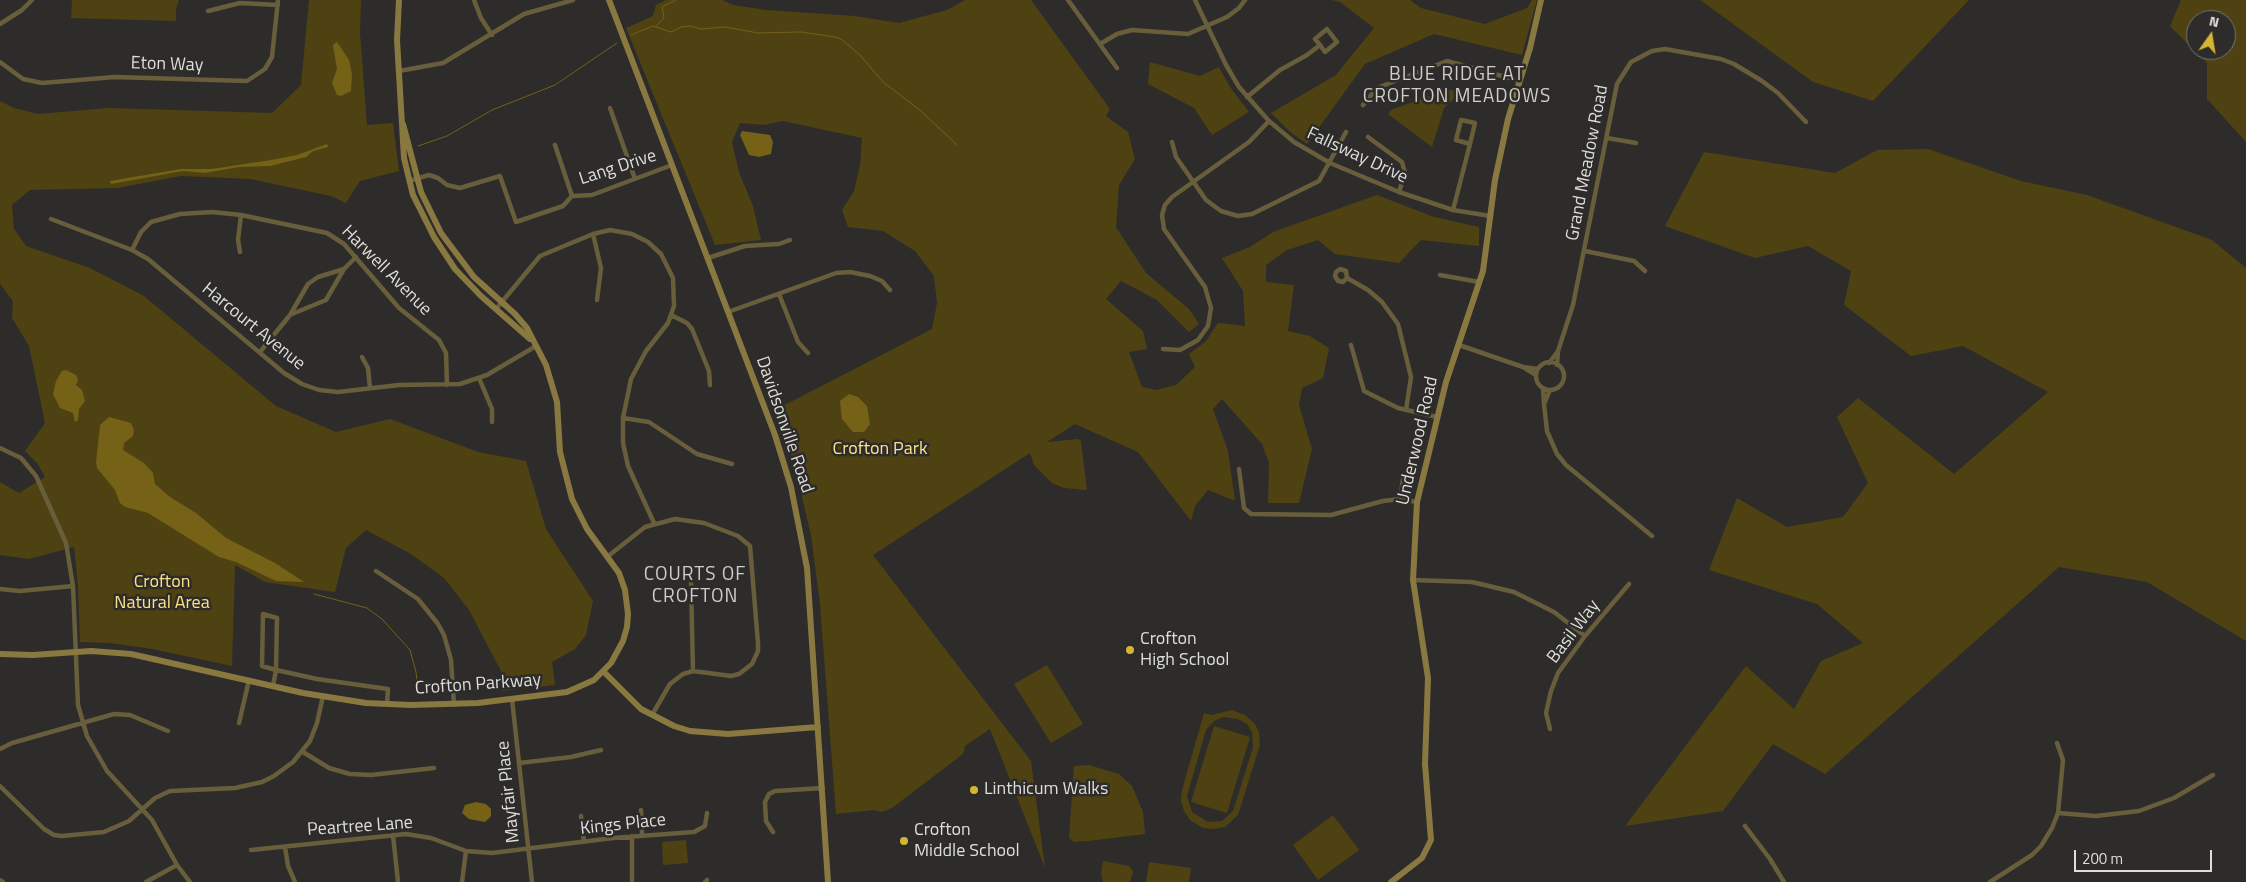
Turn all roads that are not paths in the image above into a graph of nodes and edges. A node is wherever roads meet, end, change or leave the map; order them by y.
1 (32, 0) edge
2 (399, 0) edge
3 (474, 0) edge
4 (542, 0) edge
5 (573, 0) edge
6 (609, 0) edge
7 (1068, 0) edge
8 (1195, 0) edge
9 (1245, 0) edge
10 (1541, 0) edge
11 (278, 2) edge
12 (543, 7) junction
13 (208, 11) dead end
14 (0, 24) edge
15 (1207, 27) junction
16 (492, 35) junction
17 (1100, 44) junction
18 (1320, 45) junction
19 (0, 62) edge
20 (1117, 68) dead end
21 (399, 71) junction
22 (1520, 81) junction
23 (1247, 97) junction
24 (1363, 105) dead end
25 (610, 108) dead end
26 (1269, 121) junction
27 (1806, 122) dead end
28 (403, 124) junction
29 (1346, 132) dead end
30 (1368, 137) dead end
31 (1607, 138) junction
32 (1172, 142) dead end
33 (1470, 144) junction
34 (1636, 144) dead end
35 (555, 146) dead end
36 (1330, 163) junction
37 (672, 165) junction
38 (417, 178) junction
39 (635, 179) junction
40 (409, 181) junction
41 (1194, 182) junction
42 (1399, 192) junction
43 (572, 196) junction
44 (1453, 210) junction
45 (242, 215) junction
46 (1490, 216) junction
47 (50, 219) dead end
48 (593, 234) junction
49 (790, 240) dead end
50 (132, 250) junction
51 (1585, 251) junction
52 (240, 252) dead end
53 (356, 257) junction
54 (708, 258) junction
55 (344, 269) junction
56 (1645, 271) dead end
57 (1440, 275) dead end
58 (1347, 278) dead end
59 (1479, 282) junction
60 (890, 290) dead end
61 (779, 294) junction
62 (597, 300) dead end
63 (502, 301) junction
64 (496, 308) junction
65 (728, 312) junction
66 (290, 315) junction
67 (671, 315) junction
68 (1351, 345) dead end
69 (1459, 345) junction
70 (536, 346) junction
71 (1163, 349) dead end
72 (1558, 351) junction
73 (260, 352) junction
74 (808, 353) dead end
75 (362, 357) dead end
76 (1549, 363) junction
77 (1557, 365) junction
78 (1523, 367) junction
79 (1538, 369) junction
80 (1536, 375) junction
81 (479, 378) junction
82 (447, 385) junction
83 (710, 385) dead end
84 (370, 388) junction
85 (1543, 388) junction
86 (1550, 390) junction
87 (1544, 404) junction
88 (1406, 410) junction
89 (1437, 417) junction
90 (622, 418) junction
91 (492, 422) dead end
92 (0, 448) edge
93 (732, 464) dead end
94 (1239, 469) dead end
95 (1403, 479) dead end
96 (1400, 499) junction
97 (1417, 502) junction
98 (654, 523) junction
99 (1652, 536) dead end
100 (607, 557) junction
101 (376, 571) dead end
102 (1413, 580) junction
103 (691, 582) dead end
104 (1629, 584) dead end
105 (73, 586) junction
106 (0, 589) edge
107 (1585, 636) junction
108 (75, 651) junction
109 (0, 654) edge
110 (276, 670) junction
111 (693, 671) junction
112 (604, 672) junction
113 (249, 680) junction
114 (273, 686) junction
115 (323, 696) junction
116 (512, 699) junction
117 (387, 704) junction
118 (454, 705) junction
119 (652, 716) junction
120 (82, 723) junction
121 (239, 723) dead end
122 (818, 727) junction
123 (1550, 729) dead end
124 (168, 731) dead end
125 (2057, 743) dead end
126 (0, 749) edge
127 (601, 750) dead end
128 (303, 752) junction
129 (519, 763) junction
130 (434, 768) dead end
131 (2213, 775) dead end
132 (0, 786) edge
133 (823, 788) junction
134 (144, 809) junction
135 (640, 810) dead end
136 (708, 813) dead end
137 (2058, 813) junction
138 (581, 816) dead end
139 (1744, 826) dead end
140 (773, 832) dead end
141 (394, 835) junction
142 (642, 835) junction
143 (632, 836) junction
144 (584, 842) junction
145 (285, 847) junction
146 (251, 850) dead end
147 (529, 850) junction
148 (466, 851) junction
149 (176, 865) junction
150 (146, 882) edge
151 (190, 882) edge
152 (295, 882) edge
153 (398, 882) edge
154 (462, 882) edge
155 (532, 882) edge
156 (632, 882) edge
157 (828, 882) edge
158 (1391, 882) edge
159 (1784, 882) edge
160 (1990, 882) edge

1 - 14 street
2 - 21 street, Crofton Parkway
3 - 16 street
4 - 12 street
5 - 12 street
6 - 37 street, Davidsonville Road
7 - 17 street
8 - 15 street, Fallsway Drive
9 - 15 street
10 - 22 street, Underwood Road
11 - 13 street
11 - 19 street, Eton Way
12 - 16 street
15 - 17 street
15 - 23 street, Fallsway Drive
16 - 21 street
17 - 20 street
18 - 18 street
18 - 23 street
21 - 28 street, Crofton Parkway
22 - 24 street
22 - 46 street, Underwood Road
23 - 26 street, Fallsway Drive
25 - 39 street
26 - 36 street, Fallsway Drive
26 - 41 street
27 - 31 street, Grand Meadow Road
28 - 38 street, Crofton Parkway
28 - 40 street, Crofton Parkway
29 - 36 street
30 - 42 street
31 - 34 street
31 - 51 street, Grand Meadow Road
32 - 41 street
33 - 33 street
33 - 44 street
35 - 43 street
36 - 41 street
36 - 42 street, Fallsway Drive
37 - 39 street, Lang Drive
37 - 54 street, Davidsonville Road
38 - 40 street, Lang Drive
38 - 43 street, Lang Drive
38 - 63 street, Crofton Parkway
39 - 43 street, Lang Drive
40 - 64 street, Crofton Parkway
41 - 71 street
42 - 44 street, Fallsway Drive
44 - 46 street, Fallsway Drive
45 - 50 street, Harwell Avenue
45 - 52 street
45 - 53 street, Harwell Avenue
46 - 59 street, Underwood Road
47 - 50 street, Harcourt Avenue
48 - 62 street
48 - 63 street
48 - 67 street
49 - 54 street
50 - 73 street, Harcourt Avenue
51 - 56 street
51 - 72 street, Grand Meadow Road
53 - 55 street
53 - 82 street, Harwell Avenue
54 - 65 street, Davidsonville Road
55 - 66 street
55 - 66 street
57 - 59 street
58 - 88 street
59 - 69 street, Underwood Road
60 - 61 street
61 - 65 street
61 - 74 street
63 - 64 street
63 - 70 street, Crofton Parkway
64 - 70 street, Crofton Parkway
65 - 122 street, Davidsonville Road
66 - 73 street
67 - 83 street
67 - 90 street
68 - 88 street
69 - 78 street
69 - 89 street, Underwood Road
70 - 81 street, Harcourt Avenue
70 - 100 street, Crofton Parkway
72 - 76 street, Grand Meadow Road
72 - 77 street, Grand Meadow Road
73 - 84 street, Harcourt Avenue
75 - 84 street
76 - 77 street
76 - 79 street
77 - 86 street
78 - 79 street
78 - 80 street
79 - 80 street
80 - 85 street
81 - 82 street, Harcourt Avenue
81 - 91 street
82 - 84 street, Harcourt Avenue
85 - 86 street
85 - 87 street
86 - 87 street
87 - 99 street
88 - 89 street
89 - 97 street, Underwood Road
90 - 93 street
90 - 98 street
92 - 105 street
94 - 96 street
95 - 96 street
96 - 97 street
97 - 102 street, Underwood Road
98 - 100 street
98 - 111 street
100 - 112 street, Crofton Parkway
101 - 118 street
102 - 107 street
102 - 158 street, Underwood Road
103 - 111 street
104 - 107 street, Basil Way
105 - 106 street
105 - 108 street
107 - 123 street, Basil Way
108 - 109 street, Crofton Parkway
108 - 113 street, Crofton Parkway
108 - 120 street
110 - 110 street
110 - 114 street
110 - 117 street
111 - 119 street
112 - 116 street, Crofton Parkway
112 - 119 street
113 - 114 street, Crofton Parkway
113 - 121 street
114 - 115 street, Crofton Parkway
115 - 117 street, Crofton Parkway
115 - 128 street
116 - 118 street, Crofton Parkway
116 - 129 street, Mayfair Place
117 - 118 street, Crofton Parkway
119 - 122 street
120 - 124 street
120 - 126 street
120 - 134 street
122 - 133 street, Davidsonville Road
125 - 137 street
127 - 129 street
128 - 130 street
128 - 134 street
129 - 147 street, Mayfair Place
131 - 137 street
132 - 134 street
133 - 140 street
133 - 157 street, Davidsonville Road
134 - 149 street
135 - 142 street
136 - 142 street, Kings Place
137 - 160 street
138 - 144 street
139 - 159 street
141 - 145 street, Peartree Lane
141 - 148 street, Peartree Lane
141 - 153 street
142 - 143 street, Kings Place
143 - 144 street, Kings Place
143 - 156 street
144 - 147 street, Kings Place
145 - 146 street, Peartree Lane
145 - 152 street
147 - 148 street, Peartree Lane
147 - 155 street, Mayfair Place
148 - 154 street
149 - 150 street
149 - 151 street

